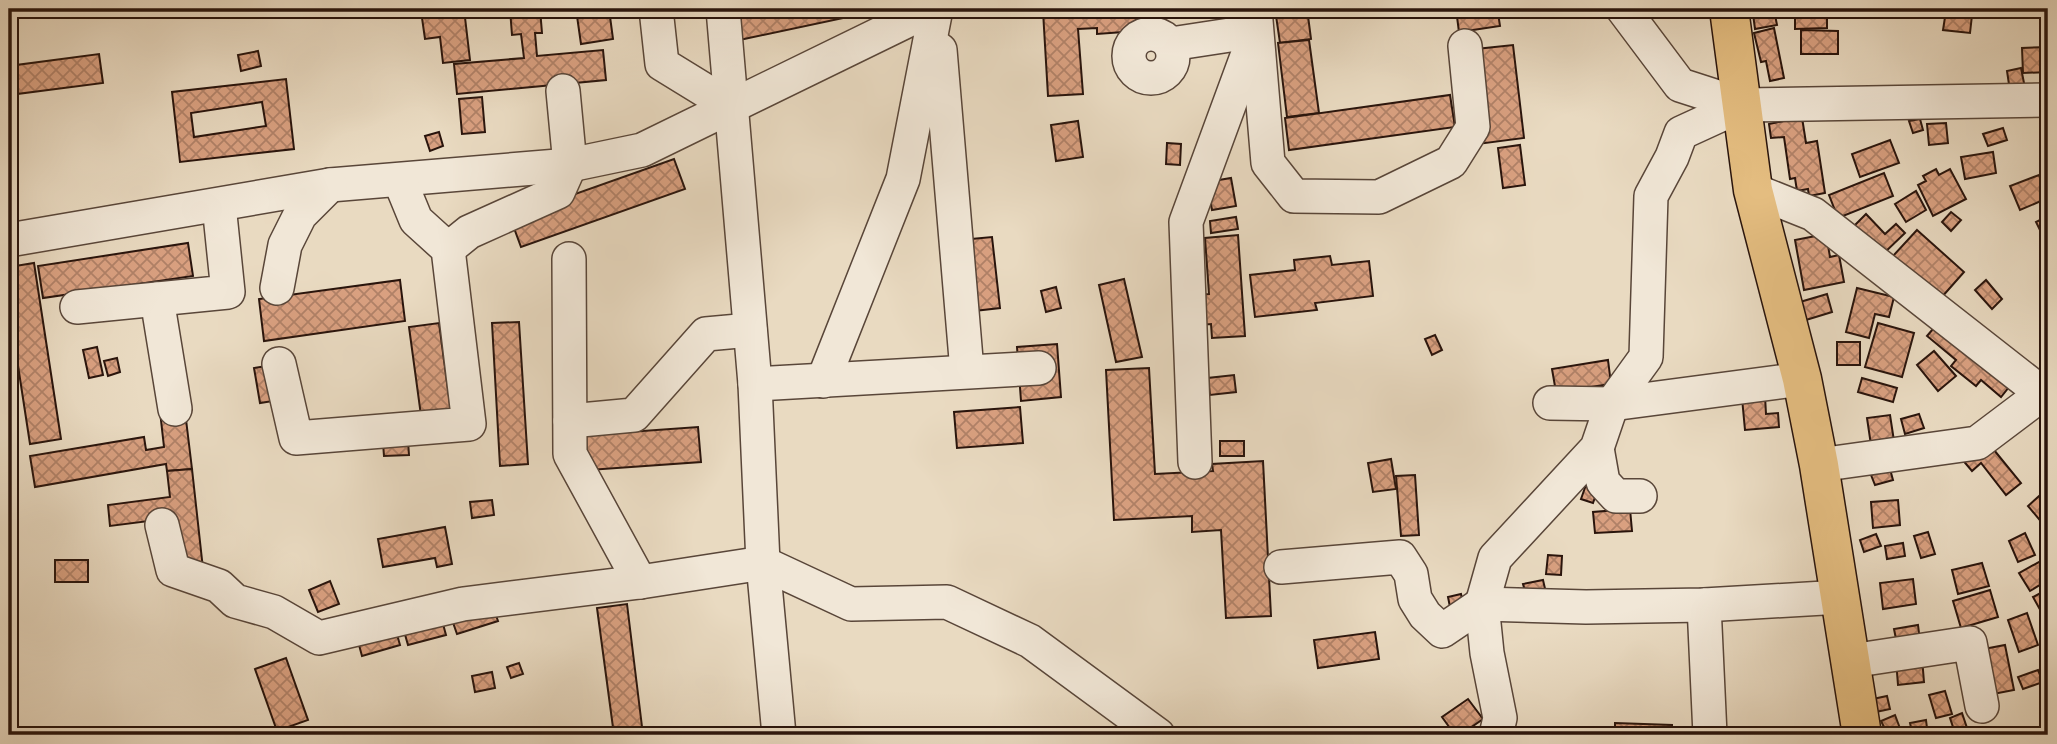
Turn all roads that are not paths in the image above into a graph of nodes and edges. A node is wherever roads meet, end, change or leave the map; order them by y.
1 (656, 9) edge
2 (723, 9) edge
3 (934, 9) edge
4 (1623, 9) edge
5 (1729, 9) edge
6 (1256, 20) edge
7 (1171, 44) dead end
8 (1465, 46) dead end
9 (563, 91) dead end
10 (2048, 100) edge
11 (1742, 105) junction
12 (732, 107) junction
13 (570, 165) junction
14 (400, 181) junction
15 (330, 185) junction
16 (1753, 190) junction
17 (219, 205) junction
18 (9, 240) edge
19 (448, 249) junction
20 (569, 259) dead end
21 (277, 288) dead end
22 (157, 299) junction
23 (78, 307) dead end
24 (750, 330) junction
25 (279, 365) dead end
26 (1039, 368) dead end
27 (967, 371) junction
28 (1802, 379) junction
29 (823, 380) junction
30 (755, 384) junction
31 (2045, 396) edge
32 (1550, 403) dead end
33 (1612, 404) junction
34 (175, 409) dead end
35 (569, 421) junction
36 (1597, 448) junction
37 (1195, 461) dead end
38 (1819, 465) junction
39 (1640, 496) dead end
40 (162, 526) dead end
41 (763, 563) junction
42 (1281, 567) dead end
43 (640, 582) junction
44 (1841, 597) junction
45 (1482, 604) junction
46 (1704, 605) junction
47 (1851, 662) junction
48 (1982, 706) dead end
49 (779, 735) edge
50 (1157, 735) edge
51 (1496, 735) edge
52 (1710, 735) edge
53 (1862, 735) edge

1 - 12 street
2 - 12 street
3 - 12 street
3 - 27 street
3 - 29 street
4 - 11 street
5 - 11 main road
6 - 7 street
6 - 8 street
6 - 37 street
9 - 13 street
10 - 11 street
11 - 16 main road
11 - 33 street
12 - 13 street
12 - 24 street
13 - 14 street
13 - 19 street
14 - 15 street
14 - 19 street
15 - 17 street
15 - 21 street
16 - 28 main road
16 - 31 street
17 - 18 street
17 - 22 street
19 - 25 street
20 - 35 street
22 - 23 street
22 - 34 street
24 - 30 street
24 - 35 street
26 - 27 street
27 - 29 street
28 - 33 street
28 - 38 main road
29 - 30 street
30 - 41 street
31 - 38 street
32 - 33 street
33 - 36 street
35 - 43 street
36 - 39 street
36 - 45 street
38 - 44 main road
40 - 43 street
41 - 43 street
41 - 49 street
41 - 50 street
42 - 45 street
44 - 46 street
44 - 47 main road
45 - 46 street
45 - 51 street
46 - 52 street
47 - 48 street
47 - 53 main road

